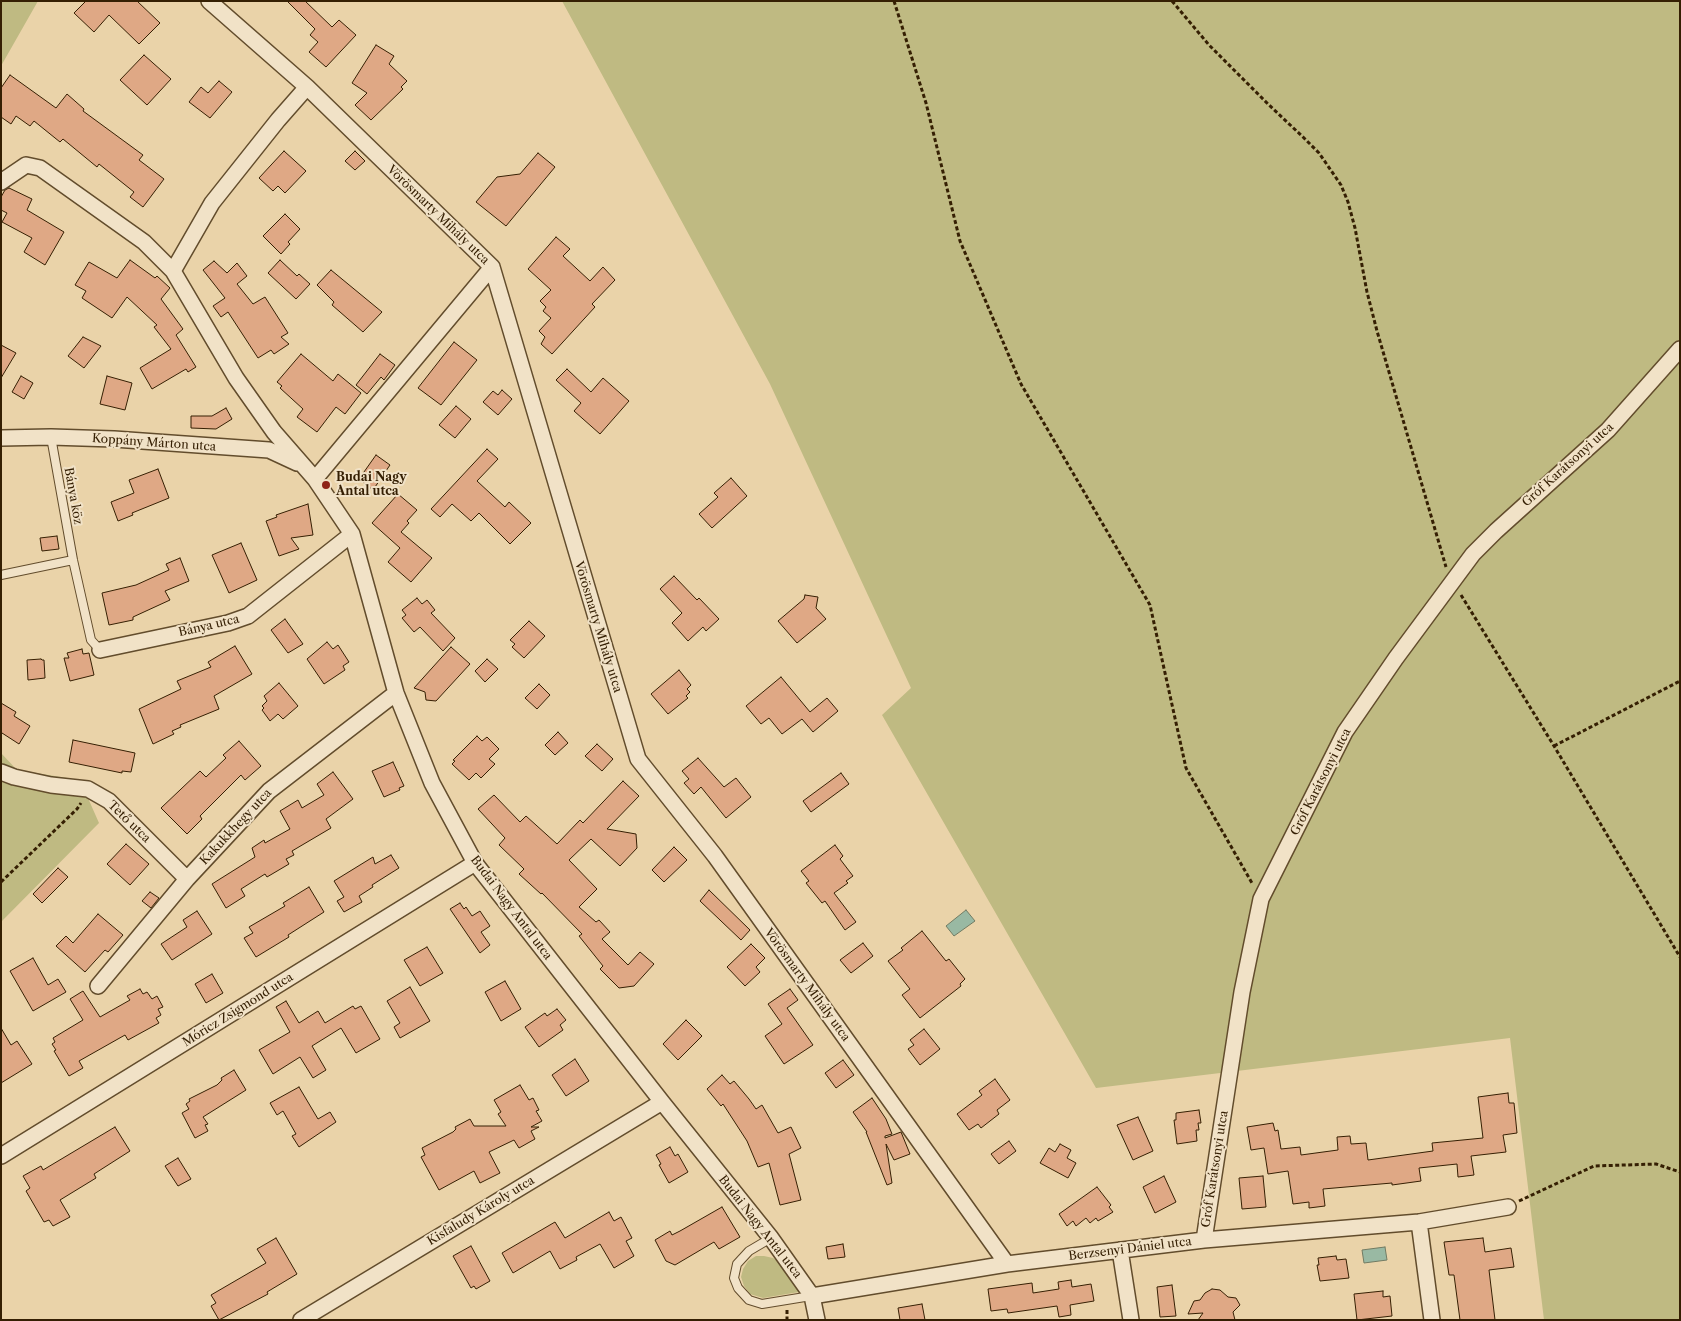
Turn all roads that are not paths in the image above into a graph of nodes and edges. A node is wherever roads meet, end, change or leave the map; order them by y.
1 (209, 1) edge
2 (307, 87) junction
3 (1, 182) edge
4 (492, 267) junction
5 (173, 271) junction
6 (1680, 348) edge
7 (50, 437) junction
8 (1, 438) edge
9 (302, 466) junction
10 (315, 478) junction
11 (352, 534) junction
12 (73, 560) junction
13 (1, 575) edge
14 (100, 650) joint
15 (396, 693) junction
16 (1, 772) edge
17 (475, 864) junction
18 (187, 879) junction
19 (98, 986) dead end
20 (662, 1102) junction
21 (1, 1156) edge
22 (1508, 1207) road end
23 (1419, 1222) junction
24 (771, 1238) junction
25 (1204, 1240) junction
26 (1120, 1250) junction
27 (1007, 1264) junction
28 (812, 1296) junction
29 (301, 1320) edge
30 (817, 1320) edge
31 (1131, 1320) edge
32 (1432, 1320) edge

1 - 2 street, Vörösmarty Mihály utca
2 - 4 street, Vörösmarty Mihály utca
2 - 5 street
3 - 5 street, Budai Nagy Antal utca
4 - 10 street
4 - 27 street, Vörösmarty Mihály utca
5 - 9 street, Budai Nagy Antal utca
6 - 25 street, Gróf Karátsonyi utca
7 - 8 street, Koppány Márton utca
7 - 9 street, Koppány Márton utca
7 - 12 lane, Bánya köz
9 - 10 street, Budai Nagy Antal utca
10 - 11 street, Budai Nagy Antal utca
11 - 14 street, Bánya utca
11 - 15 street, Budai Nagy Antal utca
12 - 13 lane
12 - 14 lane, Bánya köz
15 - 17 street, Budai Nagy Antal utca
15 - 18 street, Kakukkhegy utca
16 - 18 street, Tető utca
17 - 20 street, Budai Nagy Antal utca
17 - 21 street, Móricz Zsigmond utca
18 - 19 street, Kakukkhegy utca
20 - 24 street, Budai Nagy Antal utca
20 - 29 street, Kisfaludy Károly utca
22 - 23 street, Berzsenyi Dániel utca
23 - 25 street, Berzsenyi Dániel utca
23 - 32 street
24 - 28 street, Budai Nagy Antal utca
24 - 28 lane
25 - 26 street, Berzsenyi Dániel utca
26 - 27 street, Berzsenyi Dániel utca
26 - 31 street
27 - 28 street, Berzsenyi Dániel utca
28 - 30 street

